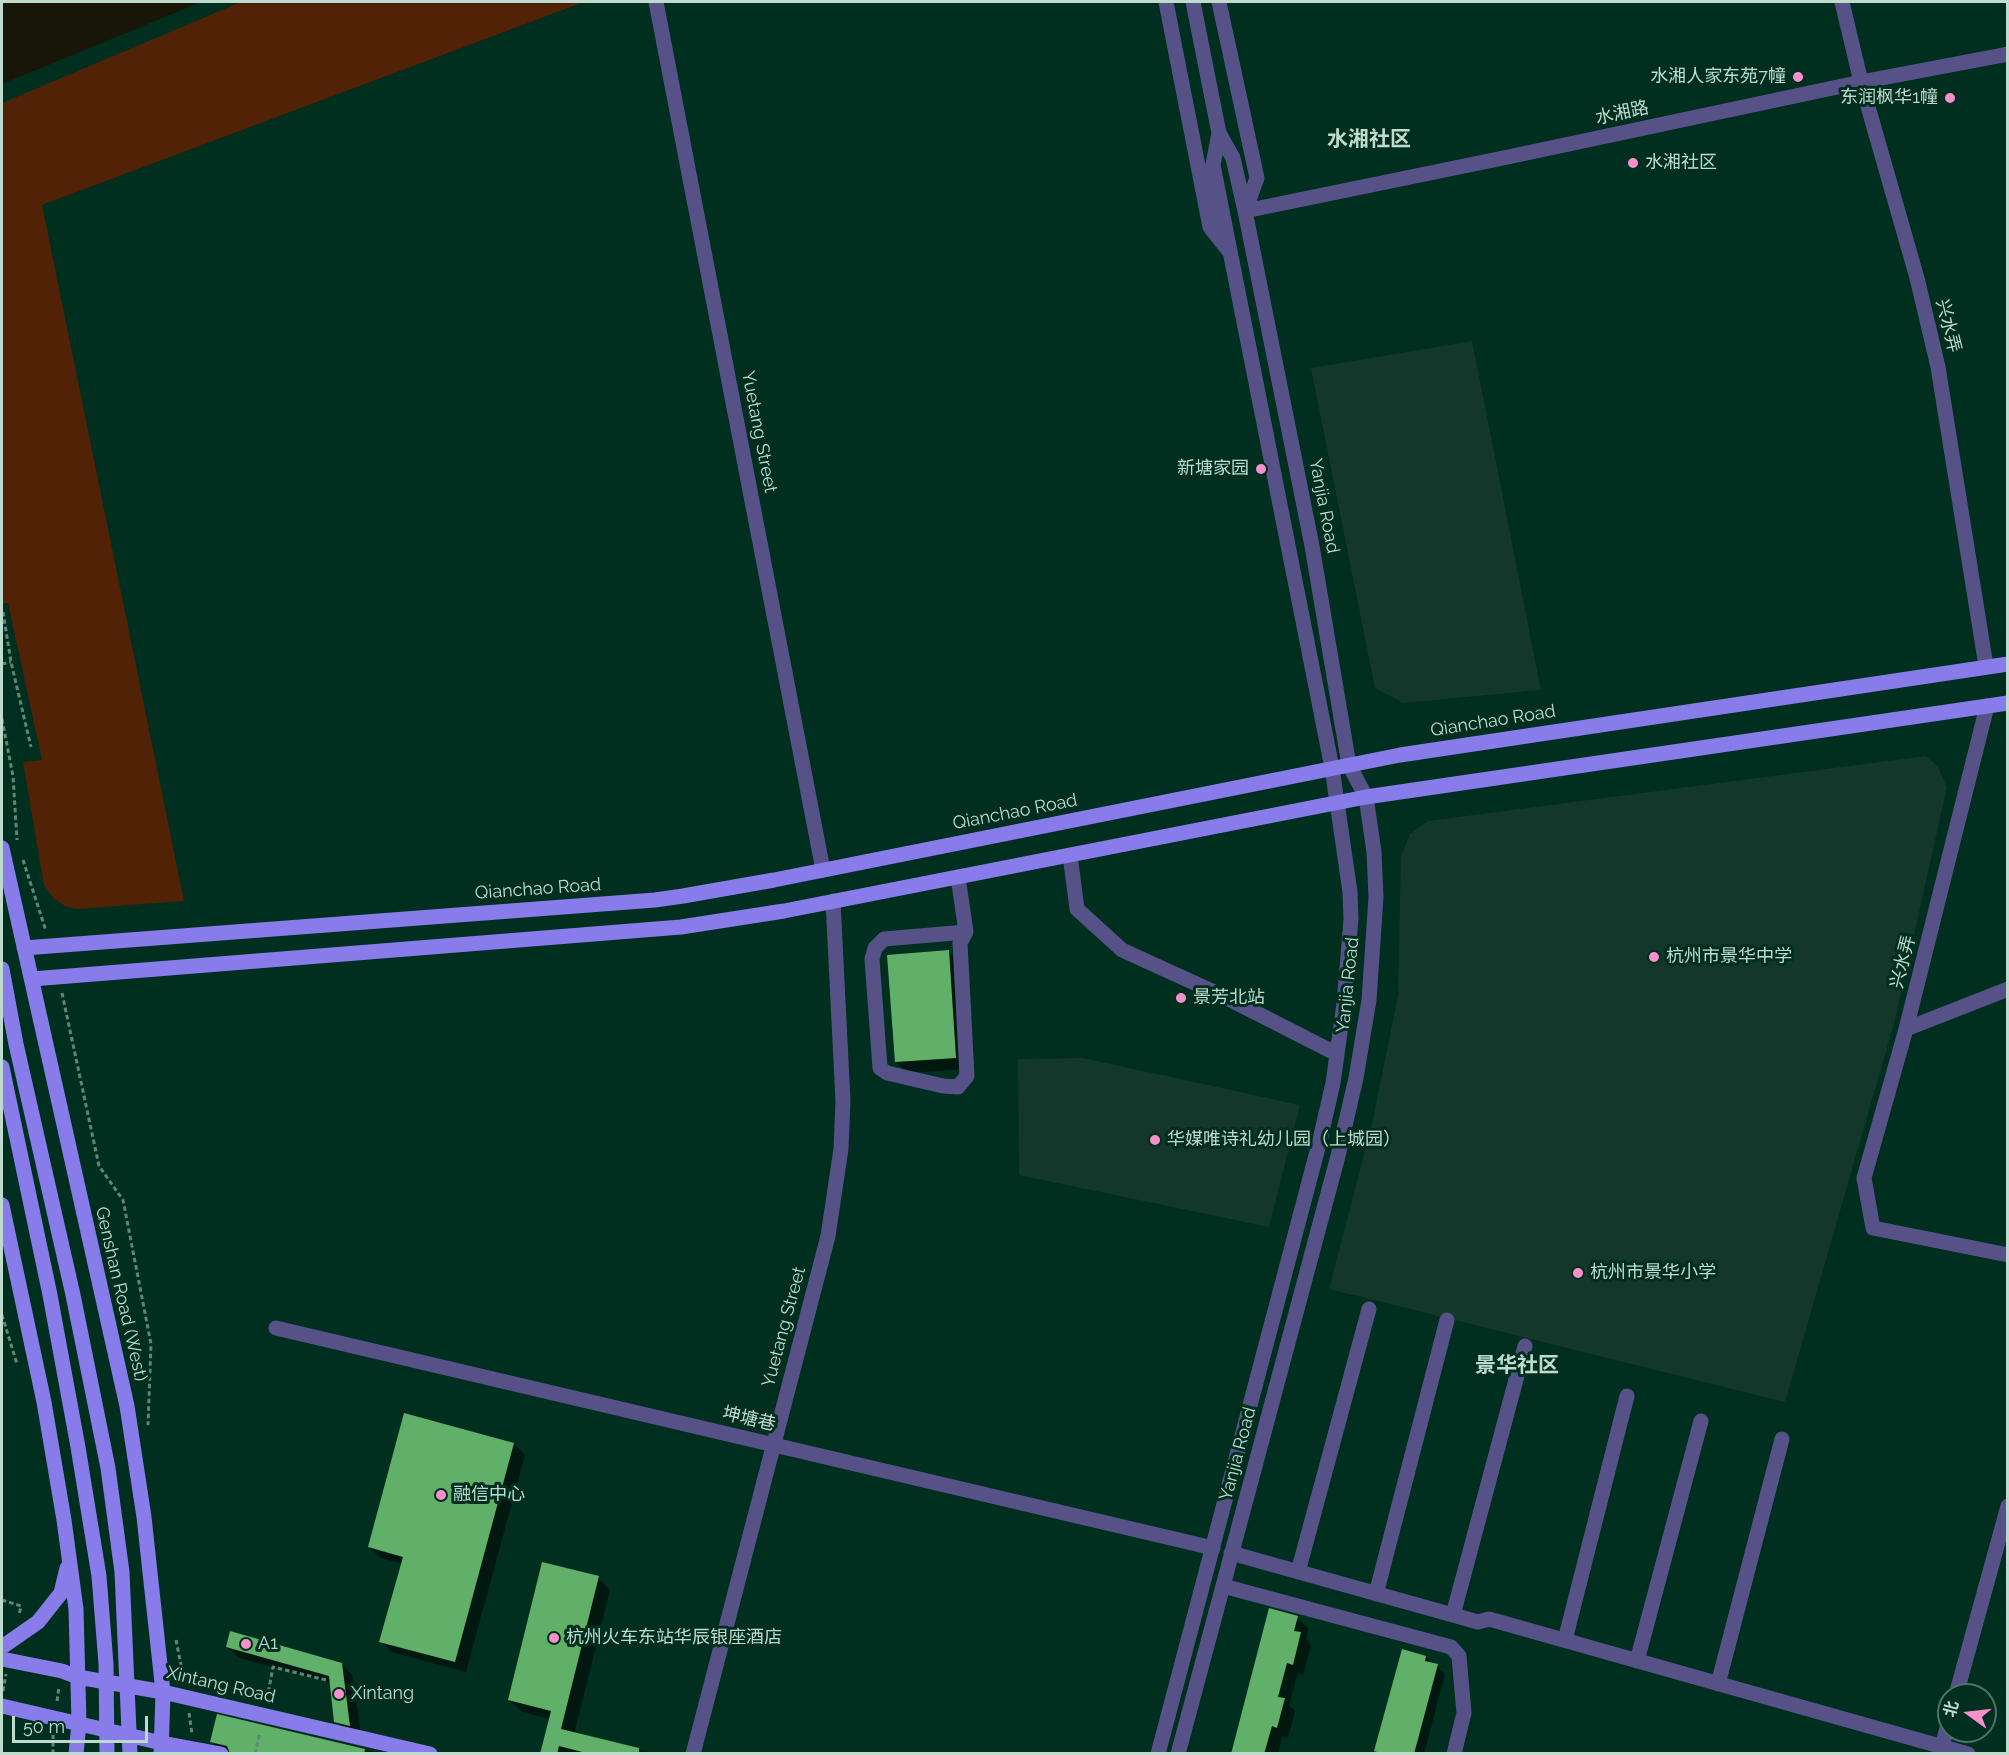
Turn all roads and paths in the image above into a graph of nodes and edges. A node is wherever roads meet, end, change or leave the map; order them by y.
1 (656, 2) edge
2 (1166, 2) edge
3 (1193, 2) edge
4 (1219, 2) edge
5 (1842, 2) edge
6 (2007, 54) edge
7 (1861, 82) junction
8 (1219, 133) junction
9 (1245, 211) junction
10 (1231, 253) junction
11 (3, 612) dead end
12 (11, 662) junction
13 (2, 664) edge
14 (2007, 664) edge
15 (1986, 666) junction
16 (2007, 703) edge
17 (1987, 706) junction
18 (2, 719) edge
19 (31, 747) dead end
20 (1349, 765) junction
21 (1332, 768) junction
22 (1366, 797) junction
23 (1336, 802) junction
24 (17, 840) dead end
25 (2, 848) edge
26 (20, 850) dead end
27 (1070, 855) junction
28 (823, 870) junction
29 (958, 877) junction
30 (833, 901) junction
31 (966, 932) junction
32 (50, 946) junction
33 (24, 948) junction
34 (2, 969) edge
35 (58, 977) junction
36 (32, 979) junction
37 (2007, 989) edge
38 (1906, 1029) junction
39 (1337, 1054) junction
40 (2, 1067) edge
41 (2, 1205) edge
42 (2007, 1255) edge
43 (1369, 1310) dead end
44 (2, 1315) edge
45 (1447, 1320) dead end
46 (276, 1328) dead end
47 (1526, 1346) dead end
48 (18, 1366) dead end
49 (1627, 1396) dead end
50 (1701, 1421) dead end
51 (148, 1432) dead end
52 (1782, 1439) dead end
53 (773, 1445) junction
54 (2007, 1506) edge
55 (1213, 1548) junction
56 (1231, 1553) junction
57 (69, 1559) junction
58 (1298, 1572) junction
59 (1223, 1586) junction
60 (1376, 1594) junction
61 (2, 1600) edge
62 (21, 1606) dead end
63 (1453, 1615) junction
64 (174, 1634) dead end
65 (1565, 1640) junction
66 (2, 1647) edge
67 (2, 1659) edge
68 (1637, 1661) junction
69 (273, 1667) dead end
70 (62, 1671) junction
71 (78, 1677) junction
72 (326, 1680) dead end
73 (1959, 1683) edge
74 (1718, 1684) junction
75 (163, 1692) junction
76 (188, 1698) junction
77 (2, 1706) edge
78 (54, 1717) junction
79 (79, 1723) junction
80 (1943, 1743) edge
81 (1942, 1746) junction
82 (161, 1748) edge
83 (193, 1750) edge
84 (53, 1754) edge
85 (76, 1754) edge
86 (107, 1754) edge
87 (130, 1754) edge
88 (221, 1754) edge
89 (430, 1754) edge
90 (693, 1754) edge
91 (1158, 1754) edge
92 (1178, 1754) edge
93 (1455, 1754) edge
94 (1968, 1754) edge

1 - 28 street, Yuetang Street
2 - 10 street, Yanjia Road
3 - 8 street, Yanjia Road
4 - 9 street
5 - 7 street, 兴水弄
6 - 7 street, 水湘路
7 - 9 street, 水湘路
7 - 15 street, 兴水弄
8 - 9 street, Yanjia Road
8 - 10 street, Yanjia Road
9 - 20 street, Yanjia Road
10 - 21 street, Yanjia Road
11 - 12 path
12 - 13 path
12 - 19 path
14 - 15 main road, Qianchao Road
15 - 20 main road, Qianchao Road
16 - 17 main road
17 - 22 main road
17 - 38 street, 兴水弄
18 - 24 path
20 - 21 main road, Qianchao Road
20 - 22 street, Yanjia Road
21 - 23 street, Yanjia Road
21 - 28 main road, Qianchao Road
22 - 23 main road
22 - 56 street, Yanjia Road
23 - 27 main road
23 - 39 street, Yanjia Road
25 - 33 main road, Genshan Road (West)
26 - 32 path
27 - 29 main road
27 - 39 street
28 - 32 main road, Qianchao Road
29 - 30 main road
29 - 31 street
30 - 35 main road
30 - 53 street, Yuetang Street
31 - 31 street
32 - 33 main road, Qianchao Road
33 - 36 main road, Genshan Road (West)
34 - 87 main road
35 - 36 main road
35 - 51 path
36 - 75 main road, Genshan Road (West)
37 - 38 street
38 - 42 street, 兴水弄
39 - 55 street, Yanjia Road
40 - 86 main road
41 - 57 main road
43 - 58 street
44 - 48 path
45 - 60 street
46 - 53 street, 坤塘巷
47 - 63 street
49 - 65 street
50 - 68 street
52 - 74 street
53 - 55 street, 坤塘巷
53 - 90 street, Yuetang Street
54 - 73 street
55 - 91 street, Yanjia Road
56 - 58 street
56 - 59 street, Yanjia Road
57 - 66 main road
57 - 71 main road
58 - 60 street
59 - 92 street, Yanjia Road
59 - 93 street
60 - 63 street
61 - 62 path
63 - 65 street
64 - 76 path
65 - 68 street
67 - 70 main road, Xintang Road
68 - 74 street
69 - 72 path
70 - 71 main road, Xintang Road
70 - 78 path
71 - 75 main road, Xintang Road
71 - 79 main road
74 - 81 street
75 - 76 main road, Xintang Road
75 - 82 main road, Genshan Road (West)
76 - 83 path
76 - 89 main road, Xintang Road
77 - 78 main road
78 - 79 main road
78 - 84 path
79 - 82 main road
79 - 85 main road
80 - 81 street
81 - 94 street
82 - 83 main road
83 - 88 main road

